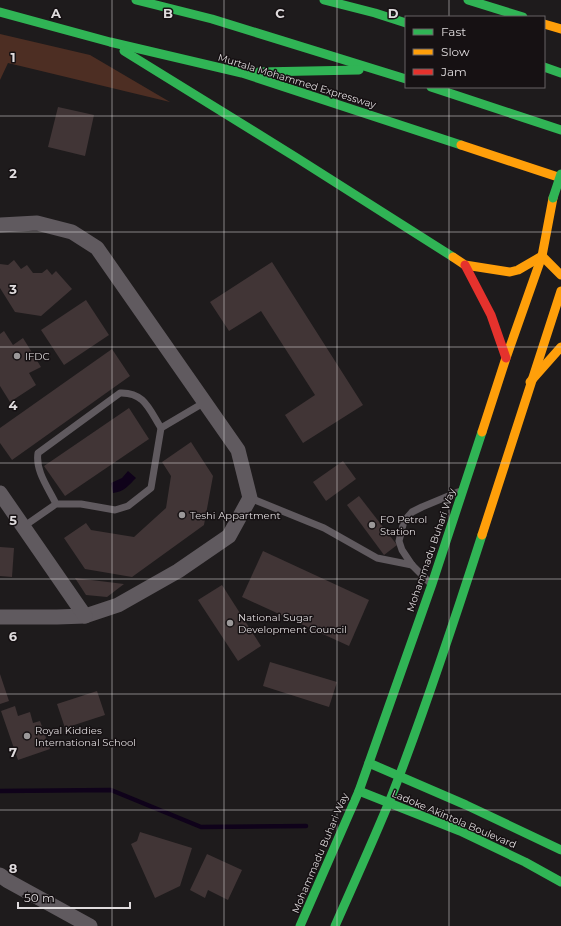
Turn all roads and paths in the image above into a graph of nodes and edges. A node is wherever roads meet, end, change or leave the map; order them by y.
1 (136, 0) edge
2 (324, 0) edge
3 (354, 0) edge
4 (468, 0) edge
5 (0, 12) edge
6 (375, 13) junction
7 (520, 16) edge
8 (405, 23) edge
9 (545, 24) edge
10 (561, 29) edge
11 (110, 42) junction
12 (545, 68) edge
13 (379, 70) junction
14 (242, 73) junction
15 (561, 73) edge
16 (405, 79) edge
17 (435, 88) edge
18 (561, 130) edge
19 (561, 174) edge
20 (561, 178) edge
21 (0, 225) edge
22 (542, 256) junction
23 (465, 266) junction
24 (561, 275) edge
25 (561, 291) edge
26 (561, 348) edge
27 (506, 358) junction
28 (530, 382) junction
29 (205, 402) junction
30 (161, 428) junction
31 (464, 490) junction
32 (0, 492) edge
33 (250, 498) junction
34 (56, 504) junction
35 (23, 526) junction
36 (412, 565) junction
37 (432, 584) junction
38 (85, 616) junction
39 (0, 617) edge
40 (369, 763) junction
41 (400, 775) junction
42 (359, 791) junction
43 (389, 803) junction
44 (561, 850) edge
45 (0, 875) edge
46 (561, 882) edge
47 (89, 926) edge
48 (300, 926) edge
49 (335, 926) edge

1 - 13 main road
2 - 6 main road
3 - 6 main road
4 - 7 main road
5 - 11 main road, Murtala Mohammed Expressway
6 - 8 main road
9 - 10 main road
11 - 14 main road, Murtala Mohammed Expressway
11 - 23 main road
12 - 15 main road
13 - 14 main road
13 - 16 main road
14 - 20 main road, Murtala Mohammed Expressway
17 - 18 main road
19 - 22 main road, Mohammadu Buhari Way, bridge
21 - 29 street
22 - 23 main road
22 - 24 main road
22 - 27 main road, Mohammadu Buhari Way
23 - 27 main road
25 - 28 main road
26 - 28 main road
27 - 31 main road, Mohammadu Buhari Way
28 - 41 main road
29 - 30 lane
29 - 33 street
30 - 34 lane
30 - 34 lane
31 - 36 lane
31 - 37 main road, Mohammadu Buhari Way
32 - 35 street
33 - 36 lane
33 - 38 street
34 - 35 lane
35 - 38 street
36 - 37 lane
37 - 40 main road, Mohammadu Buhari Way
38 - 39 street
40 - 41 main road, Ladoke Akintola Boulevard
40 - 42 main road, Mohammadu Buhari Way
41 - 43 main road
41 - 44 main road, Ladoke Akintola Boulevard
42 - 43 main road, Ladoke Akintola Boulevard
42 - 48 main road, Mohammadu Buhari Way
43 - 46 main road, Ladoke Akintola Boulevard
43 - 49 main road
45 - 47 street

